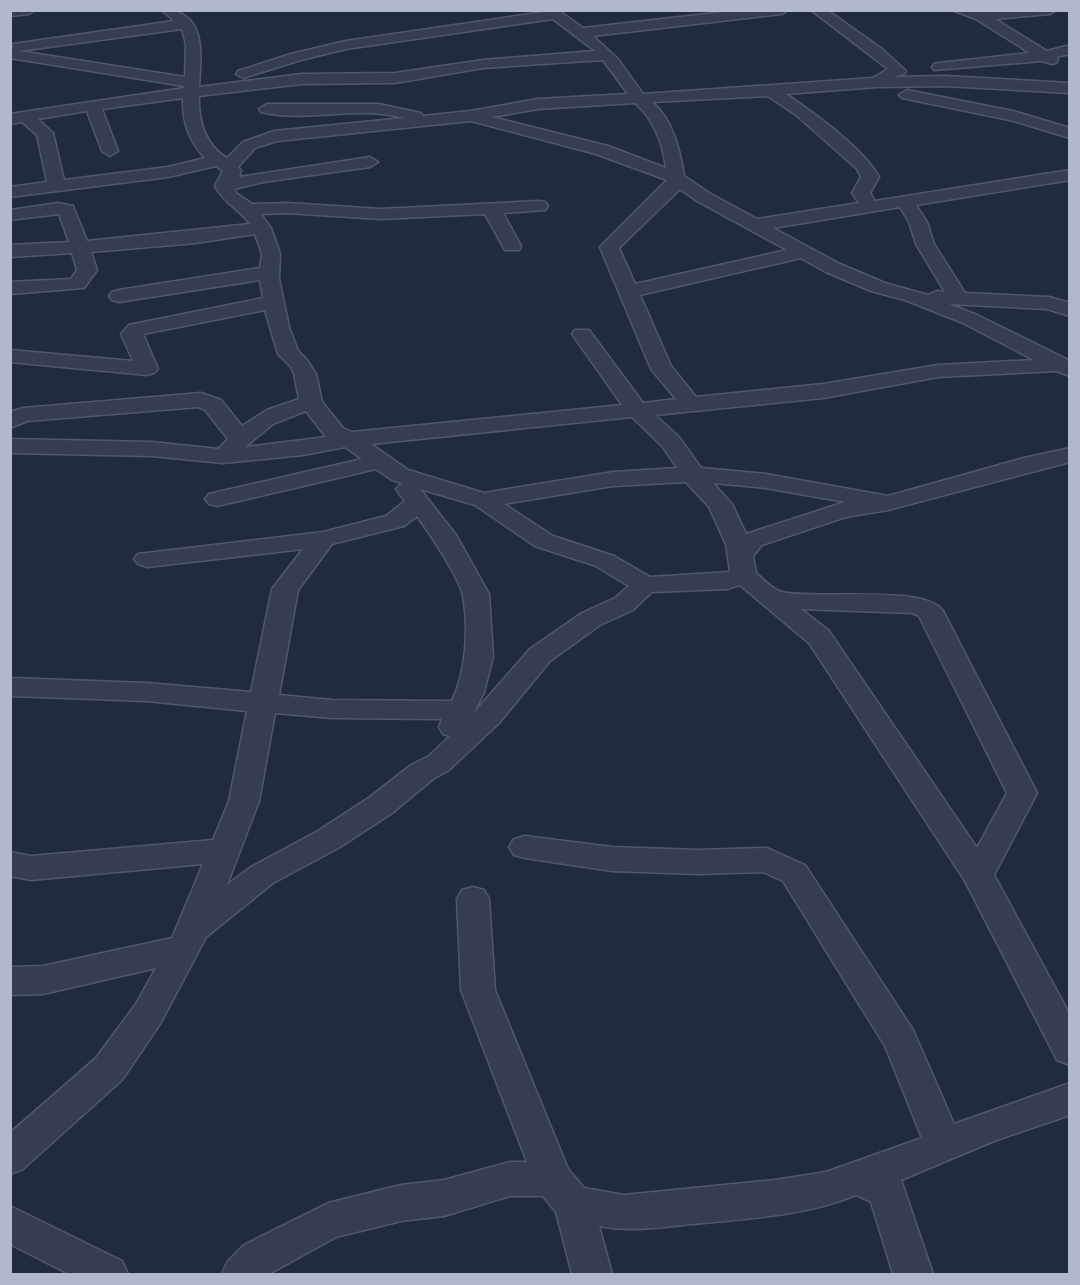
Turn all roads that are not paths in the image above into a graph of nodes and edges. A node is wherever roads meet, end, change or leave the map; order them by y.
1 (29, 10) edge
2 (168, 10) edge
3 (782, 10) edge
4 (817, 10) edge
5 (958, 10) edge
6 (1050, 10) edge
7 (10, 12) edge
8 (552, 13) edge
9 (981, 16) junction
10 (185, 24) junction
11 (580, 33) junction
12 (10, 48) edge
13 (1070, 49) edge
14 (10, 54) edge
15 (606, 55) junction
16 (1045, 56) junction
17 (1061, 68) dead end
18 (899, 71) junction
19 (916, 81) junction
20 (877, 82) junction
21 (849, 84) junction
22 (191, 88) junction
23 (1070, 88) edge
24 (212, 90) junction
25 (771, 91) junction
26 (638, 98) junction
27 (943, 100) junction
28 (93, 107) junction
29 (267, 109) dead end
30 (470, 116) junction
31 (18, 118) edge
32 (428, 120) junction
33 (1070, 132) edge
34 (110, 151) dead end
35 (370, 162) dead end
36 (224, 163) junction
37 (1070, 175) edge
38 (676, 178) junction
39 (57, 186) junction
40 (224, 186) junction
41 (10, 192) edge
42 (905, 202) junction
43 (539, 206) dead end
44 (871, 207) junction
45 (491, 208) junction
46 (248, 209) junction
47 (10, 215) edge
48 (755, 225) junction
49 (262, 228) junction
50 (512, 246) dead end
51 (80, 247) junction
52 (10, 251) edge
53 (804, 252) junction
54 (268, 273) junction
55 (10, 288) edge
56 (627, 292) junction
57 (119, 296) dead end
58 (912, 296) junction
59 (959, 299) junction
60 (275, 302) junction
61 (1070, 310) edge
62 (582, 334) dead end
63 (10, 356) edge
64 (1067, 366) edge
65 (311, 403) junction
66 (690, 404) junction
67 (637, 410) junction
68 (10, 421) edge
69 (240, 439) junction
70 (349, 439) junction
71 (10, 446) edge
72 (1070, 455) edge
73 (223, 456) junction
74 (389, 468) junction
75 (692, 475) junction
76 (217, 499) dead end
77 (483, 500) junction
78 (888, 503) junction
79 (417, 504) junction
80 (323, 539) junction
81 (147, 559) dead end
82 (742, 565) junction
83 (645, 585) junction
84 (774, 600) junction
85 (10, 687) edge
86 (264, 703) junction
87 (460, 710) junction
88 (439, 763) junction
89 (525, 847) dead end
90 (225, 850) junction
91 (10, 864) edge
92 (978, 875) junction
93 (473, 899) dead end
94 (189, 938) junction
95 (10, 981) edge
96 (1070, 1050) edge
97 (1064, 1106) edge
98 (944, 1146) junction
99 (10, 1157) edge
100 (857, 1177) junction
101 (563, 1191) junction
102 (10, 1224) edge
103 (108, 1275) edge
104 (243, 1275) edge
105 (592, 1275) edge
106 (913, 1275) edge

1 - 7 street
2 - 10 street
3 - 11 street
4 - 18 street
5 - 9 street
6 - 9 street
8 - 11 street
8 - 24 street
9 - 16 street
10 - 12 street
10 - 22 street
11 - 15 street
13 - 16 street
14 - 22 street
15 - 24 street
15 - 26 street
16 - 17 street
16 - 18 street
18 - 19 street
18 - 20 street
19 - 20 street
19 - 23 street
19 - 27 street
20 - 21 street
21 - 25 street
21 - 27 street
22 - 24 street
22 - 28 street
22 - 36 street
25 - 26 street
25 - 44 street
26 - 30 street
26 - 38 street
27 - 33 street
28 - 31 street
28 - 34 street
29 - 32 street
30 - 32 street
30 - 38 street
31 - 39 street
32 - 36 street
35 - 40 street
36 - 39 street
36 - 40 street
37 - 42 street
38 - 48 street
38 - 56 street
39 - 41 street
40 - 46 street
42 - 44 street
42 - 59 street
43 - 45 street
44 - 48 street
45 - 46 street
45 - 50 street
46 - 49 street
47 - 51 street
48 - 53 street
49 - 51 street
49 - 54 street
51 - 52 street
51 - 55 street
53 - 56 street
53 - 58 street
54 - 57 street
54 - 60 street
56 - 66 street
58 - 59 street
58 - 64 street
59 - 61 street
60 - 63 street
60 - 65 street
62 - 67 street
64 - 66 street
65 - 69 street
65 - 70 street
66 - 67 street
67 - 70 street
67 - 75 street
68 - 69 street
69 - 73 street
70 - 73 street
70 - 74 street
71 - 73 street
72 - 78 street
74 - 76 street
74 - 77 street
74 - 79 street
75 - 77 street
75 - 78 street
75 - 82 street
77 - 83 street
78 - 82 street
79 - 80 street
79 - 87 street
80 - 81 street
80 - 86 street
82 - 83 street
82 - 84 street
83 - 88 street
84 - 92 street
84 - 92 street
85 - 86 street
86 - 87 street
86 - 90 street
87 - 88 street
88 - 94 street
89 - 98 street
90 - 91 street
90 - 94 street
92 - 96 street
93 - 101 street
94 - 95 street
94 - 99 street
97 - 98 street
98 - 100 street
100 - 101 street
100 - 106 street
101 - 104 street
101 - 105 street
102 - 103 street

